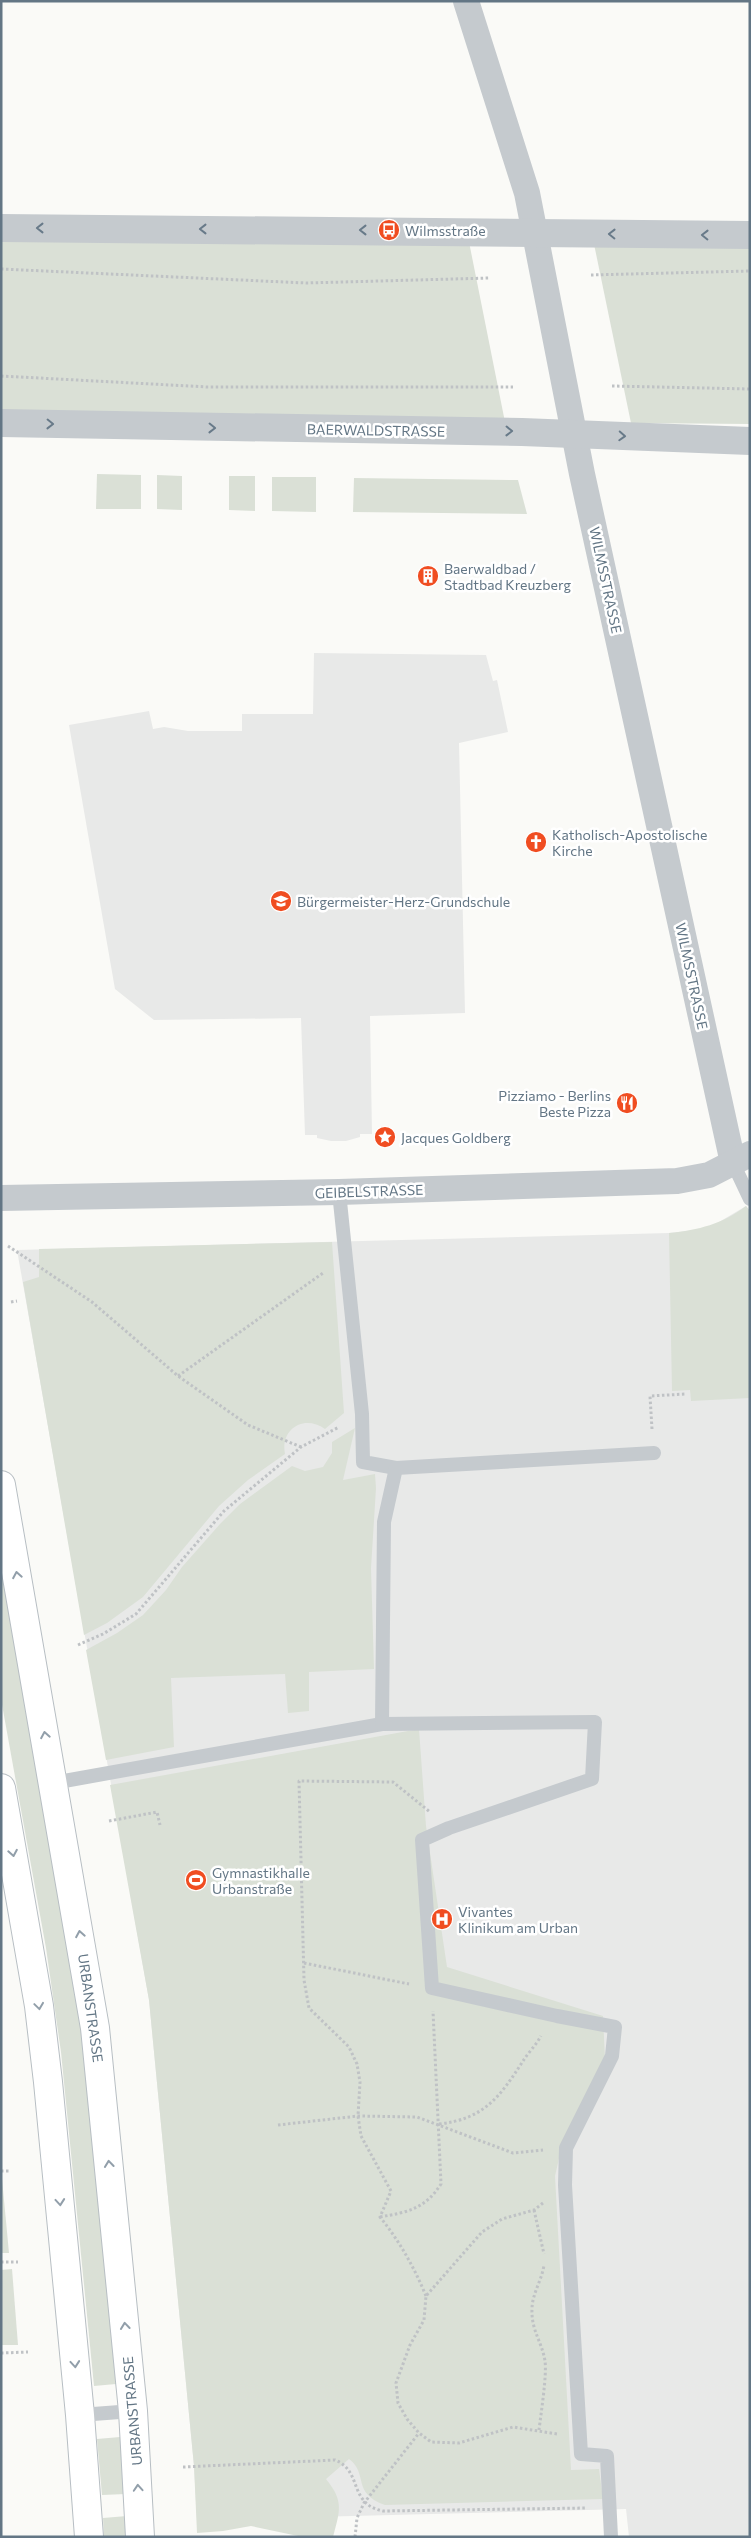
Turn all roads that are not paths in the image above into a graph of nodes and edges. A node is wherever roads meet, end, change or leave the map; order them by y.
1 (466, 1) edge
2 (1, 228) edge
3 (534, 233) junction
4 (750, 235) edge
5 (1, 423) edge
6 (574, 433) junction
7 (750, 441) edge
8 (741, 1158) edge
9 (339, 1192) junction
10 (1, 1198) edge
11 (750, 1198) edge
12 (654, 1453) road end
13 (396, 1468) junction
14 (1, 1485) edge
15 (382, 1724) junction
16 (54, 1783) junction
17 (1, 1788) edge
18 (133, 2410) junction
19 (80, 2415) junction
20 (89, 2537) edge
21 (140, 2537) edge
22 (611, 2537) edge

1 - 3 street, WILMSSTRASSE
3 -> 2 street
4 -> 3 street
3 - 6 street, WILMSSTRASSE
5 -> 6 street, BAERWALDSTRASSE
6 -> 7 street, BAERWALDSTRASSE
6 - 8 street, WILMSSTRASSE
8 - 9 street, GEIBELSTRASSE
8 - 11 lane
9 - 10 street, GEIBELSTRASSE
9 - 13 lane
12 - 13 lane
13 - 15 lane
16 -> 14 main road, URBANSTRASSE
15 - 16 lane
15 - 22 lane
18 -> 16 main road, URBANSTRASSE
17 -> 19 main road
18 - 19 lane
21 -> 18 main road, URBANSTRASSE
19 - 20 main road

